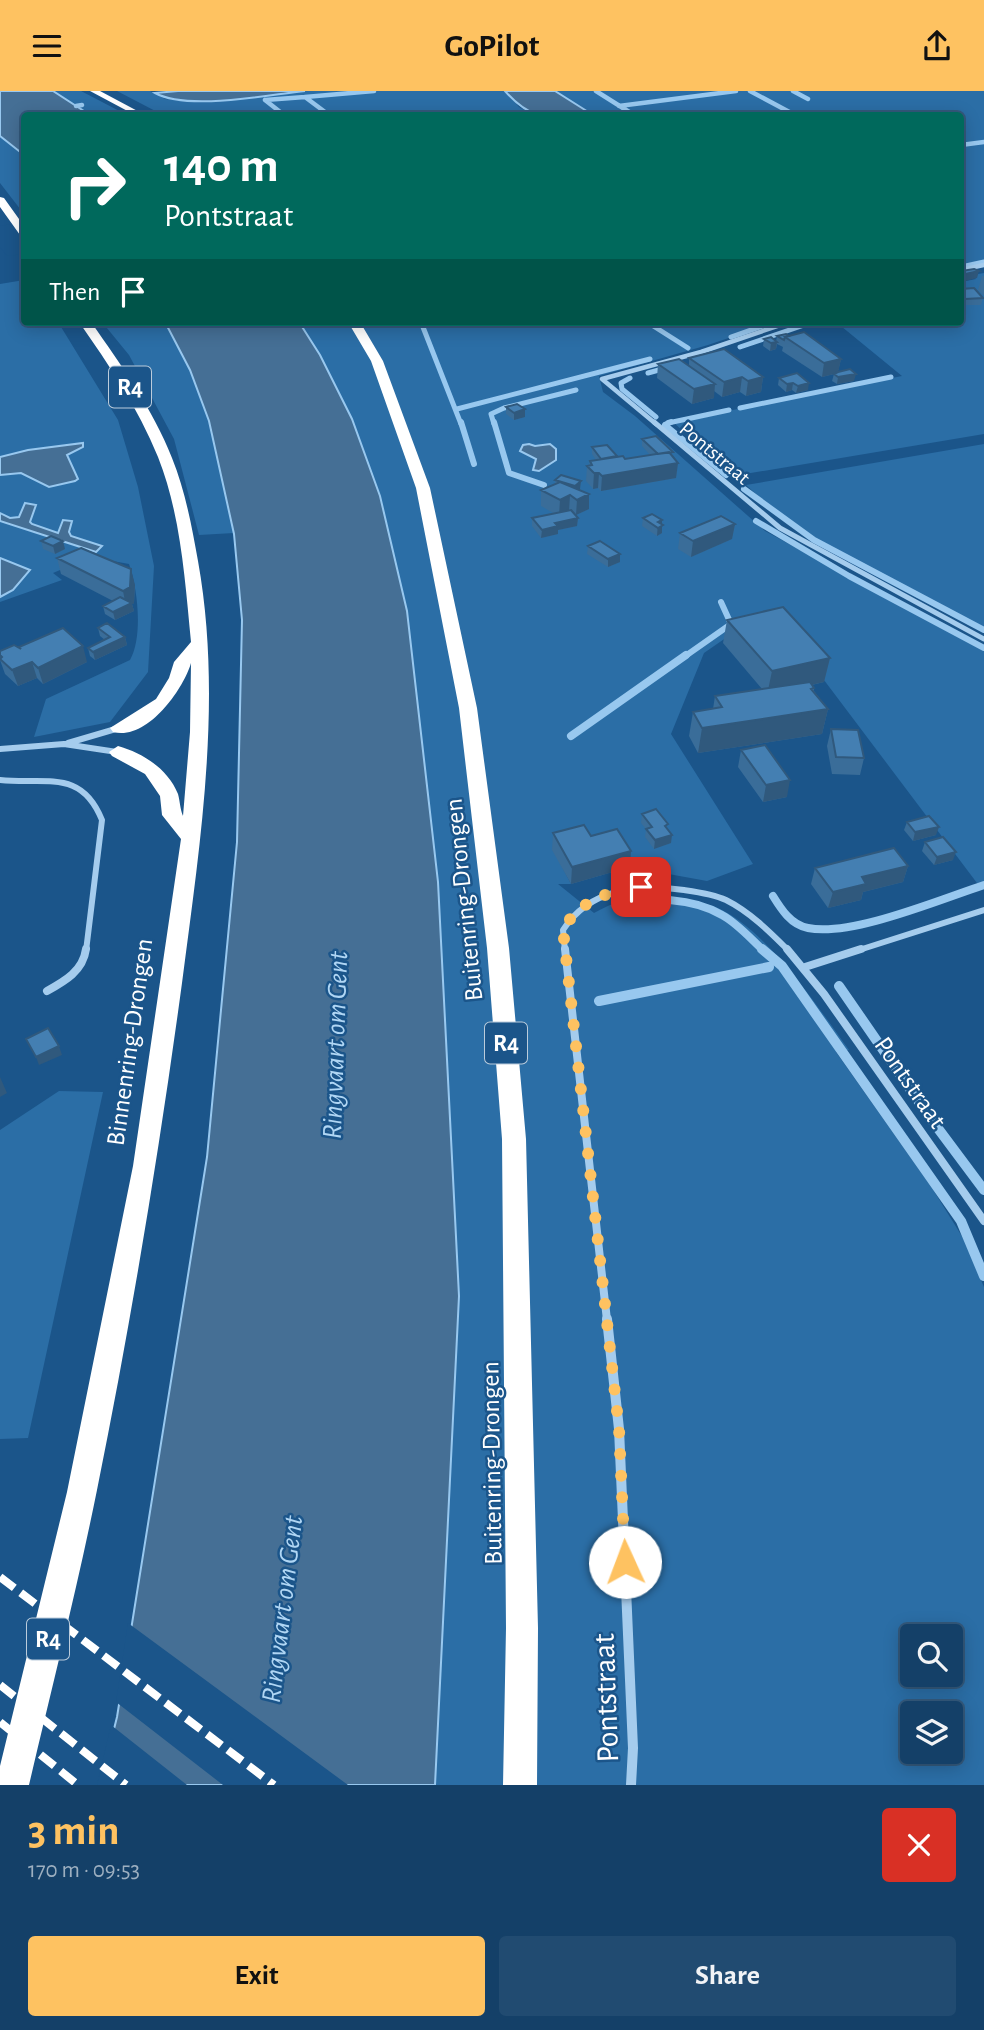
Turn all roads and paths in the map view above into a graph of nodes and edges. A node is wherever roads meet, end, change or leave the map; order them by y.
1 (94, 91) edge
2 (135, 112) edge
3 (4, 204) edge
4 (21, 229) edge
5 (984, 265) edge
6 (964, 269) edge
7 (88, 326) edge
8 (356, 326) edge
9 (777, 326) edge
10 (984, 639) edge
11 (199, 643) junction
12 (119, 728) joint
13 (64, 744) junction
14 (0, 749) edge
15 (118, 752) joint
16 (0, 780) edge
17 (191, 838) junction
18 (984, 909) edge
19 (804, 967) junction
20 (47, 991) dead end
21 (984, 1221) edge
22 (12, 1785) edge
23 (520, 1785) edge
24 (631, 1785) edge

1 - 2 highway
3 - 4 highway
5 - 6 street
7 - 11 highway, Binnenring-Drongen / R4
8 - 23 highway, Buitenring-Drongen / R4
9 - 10 street, Pontstraat
11 - 12 highway
11 - 17 highway, Binnenring-Drongen / R4
12 - 13 street
13 - 14 street
13 - 15 street
15 - 17 highway
16 - 20 street
17 - 22 highway, Binnenring-Drongen / R4
18 - 19 street
19 - 21 street, Pontstraat
19 - 24 street, Pontstraat

